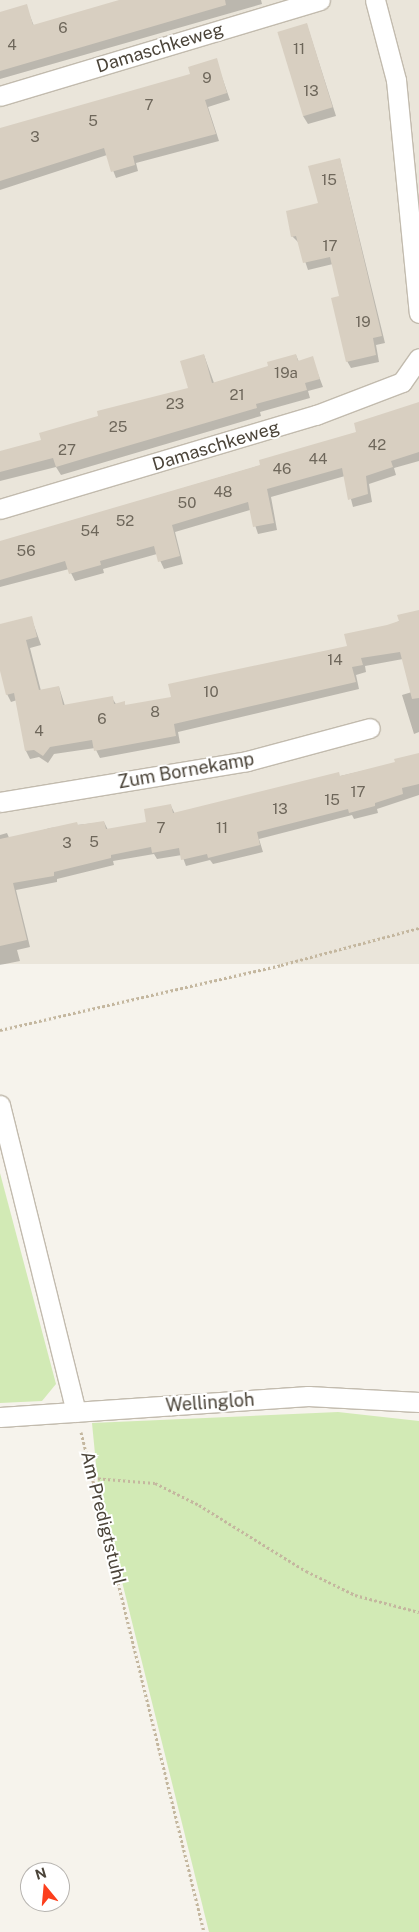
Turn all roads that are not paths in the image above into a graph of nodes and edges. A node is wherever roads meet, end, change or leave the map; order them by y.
1 (320, 0) edge
2 (375, 0) edge
3 (0, 96) edge
4 (419, 313) edge
5 (419, 358) edge
6 (0, 509) edge
7 (370, 728) dead end
8 (0, 802) edge
9 (0, 1105) edge
10 (419, 1402) edge
11 (76, 1412) junction
12 (0, 1417) edge

1 - 3 street, Damaschkeweg
2 - 4 street
5 - 6 street, Damaschkeweg
7 - 8 street, Zum Bornekamp
9 - 11 street
10 - 11 street, Wellingloh
11 - 12 street, Wellingloh

